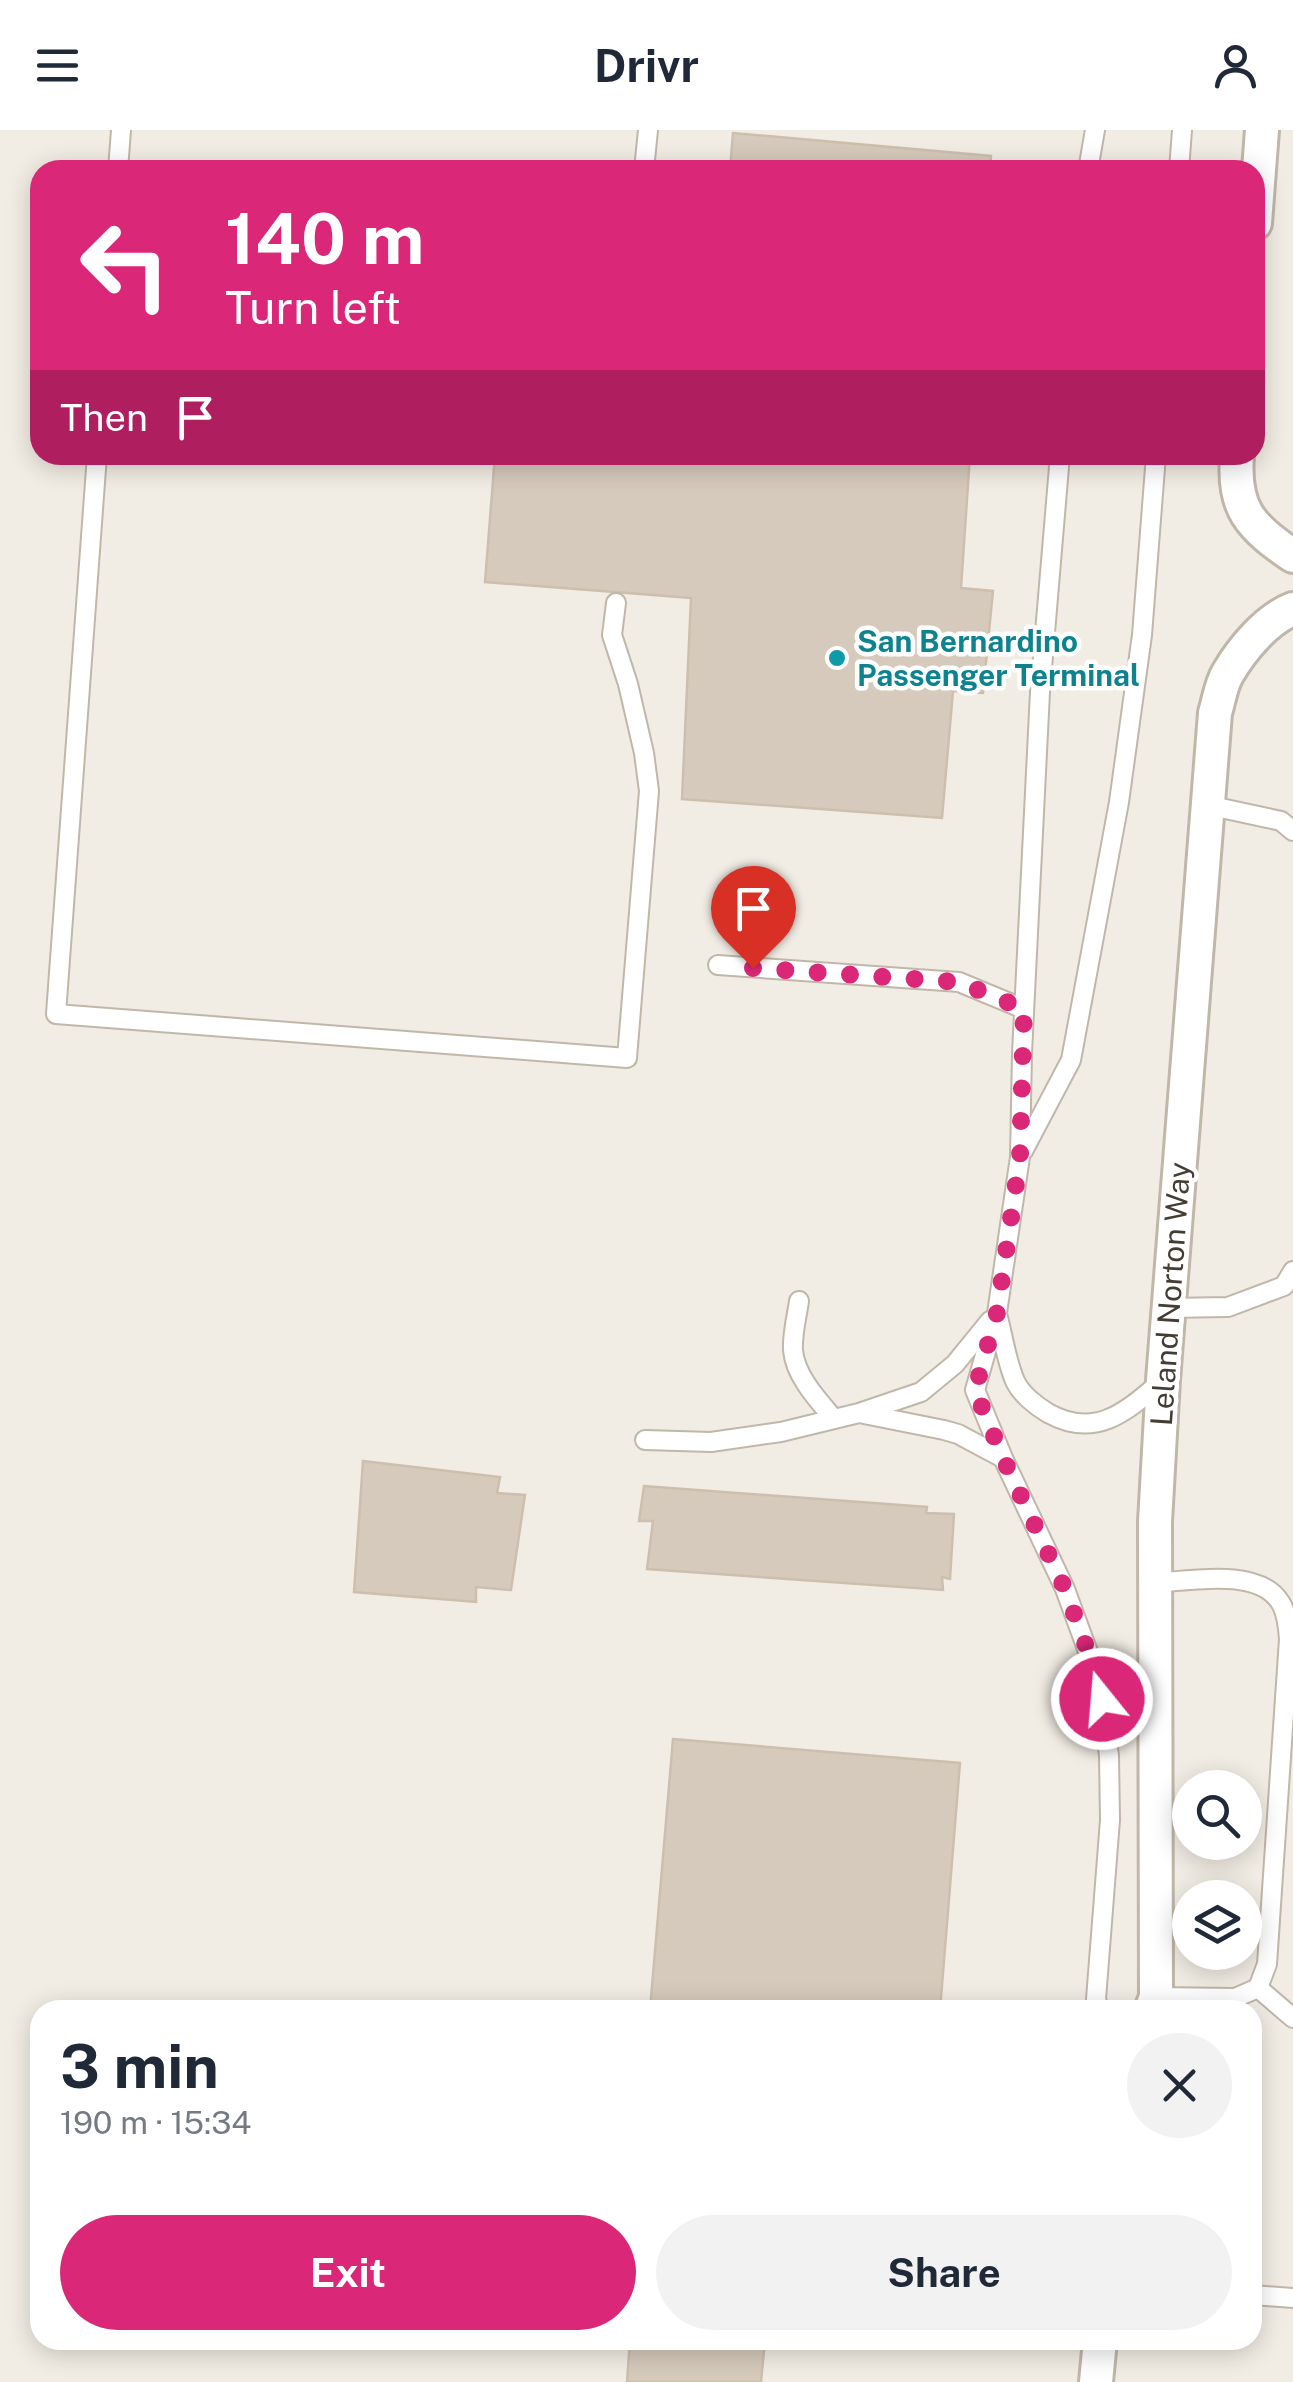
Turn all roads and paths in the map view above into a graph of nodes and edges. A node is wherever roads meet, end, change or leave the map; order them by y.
1 (121, 130) edge
2 (648, 130) edge
3 (1095, 130) edge
4 (1182, 130) edge
5 (1262, 130) edge
6 (119, 160) edge
7 (645, 160) edge
8 (1090, 160) edge
9 (1180, 160) edge
10 (1260, 160) edge
11 (96, 465) edge
12 (1059, 465) edge
13 (1155, 465) edge
14 (1237, 465) edge
15 (1293, 556) edge
16 (616, 603) dead end
17 (1293, 608) edge
18 (1207, 805) junction
19 (1293, 831) edge
20 (718, 966) dead end
21 (1024, 1009) junction
22 (1020, 1157) junction
23 (1293, 1271) edge
24 (799, 1301) dead end
25 (1169, 1308) junction
26 (997, 1313) junction
27 (1163, 1380) junction
28 (858, 1413) junction
29 (834, 1419) junction
30 (645, 1440) dead end
31 (1003, 1458) junction
32 (1154, 1583) junction
33 (1258, 1988) junction
34 (1096, 2000) edge
35 (1154, 2000) edge
36 (1208, 2000) edge
37 (1293, 2018) edge
38 (1262, 2296) edge
39 (1293, 2298) edge
40 (1099, 2350) edge
41 (1096, 2382) edge

1 - 6 lane
2 - 7 lane
3 - 8 lane
4 - 9 lane
5 - 10 street
11 - 16 lane
12 - 21 lane
13 - 22 lane
14 - 15 street
17 - 18 street, Leland Norton Way
18 - 19 lane
18 - 25 street, Leland Norton Way
20 - 21 lane
21 - 22 lane
22 - 26 lane
23 - 25 lane
24 - 29 lane
25 - 27 street, Leland Norton Way
26 - 27 lane
26 - 28 lane
26 - 31 lane
27 - 32 street, Leland Norton Way
28 - 29 lane
28 - 31 lane
29 - 30 lane
31 - 34 lane
32 - 33 lane
32 - 35 street, Leland Norton Way
33 - 36 lane
33 - 37 lane
38 - 39 lane
40 - 41 street

